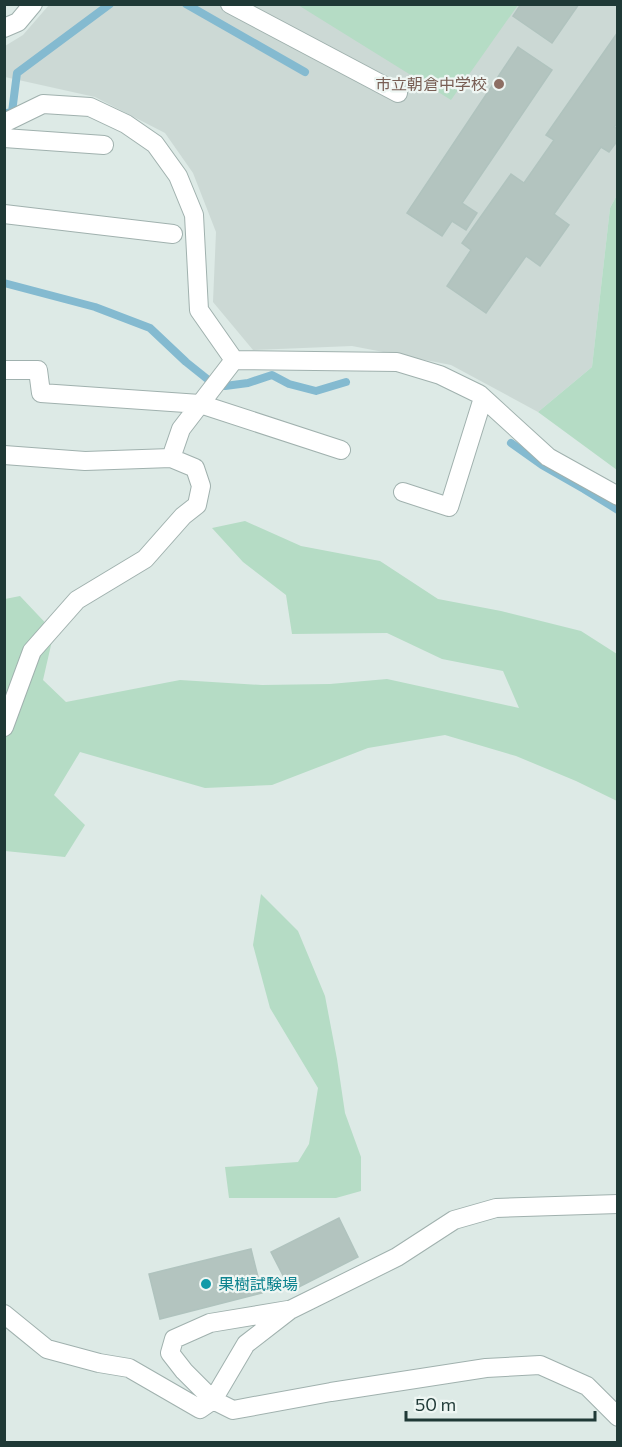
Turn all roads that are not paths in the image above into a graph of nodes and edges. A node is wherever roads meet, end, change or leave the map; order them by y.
1 (33, 4) edge
2 (230, 4) edge
3 (4, 28) edge
4 (398, 93) dead end
5 (4, 123) edge
6 (4, 138) edge
7 (104, 145) dead end
8 (4, 214) edge
9 (173, 234) dead end
10 (234, 360) junction
11 (4, 370) edge
12 (483, 398) junction
13 (200, 404) junction
14 (341, 450) dead end
15 (4, 455) edge
16 (171, 458) junction
17 (403, 492) dead end
18 (618, 496) edge
19 (4, 727) edge
20 (618, 1204) edge
21 (290, 1310) junction
22 (4, 1314) edge
23 (213, 1400) junction
24 (618, 1417) edge

1 - 3 street
2 - 4 street
5 - 10 street
6 - 7 street
8 - 9 street
10 - 12 street
10 - 13 street
11 - 13 street
12 - 17 street
12 - 18 street
13 - 14 street
13 - 16 street
15 - 16 street
16 - 19 street
20 - 21 street
21 - 23 street
21 - 23 street
22 - 23 street
23 - 24 street

